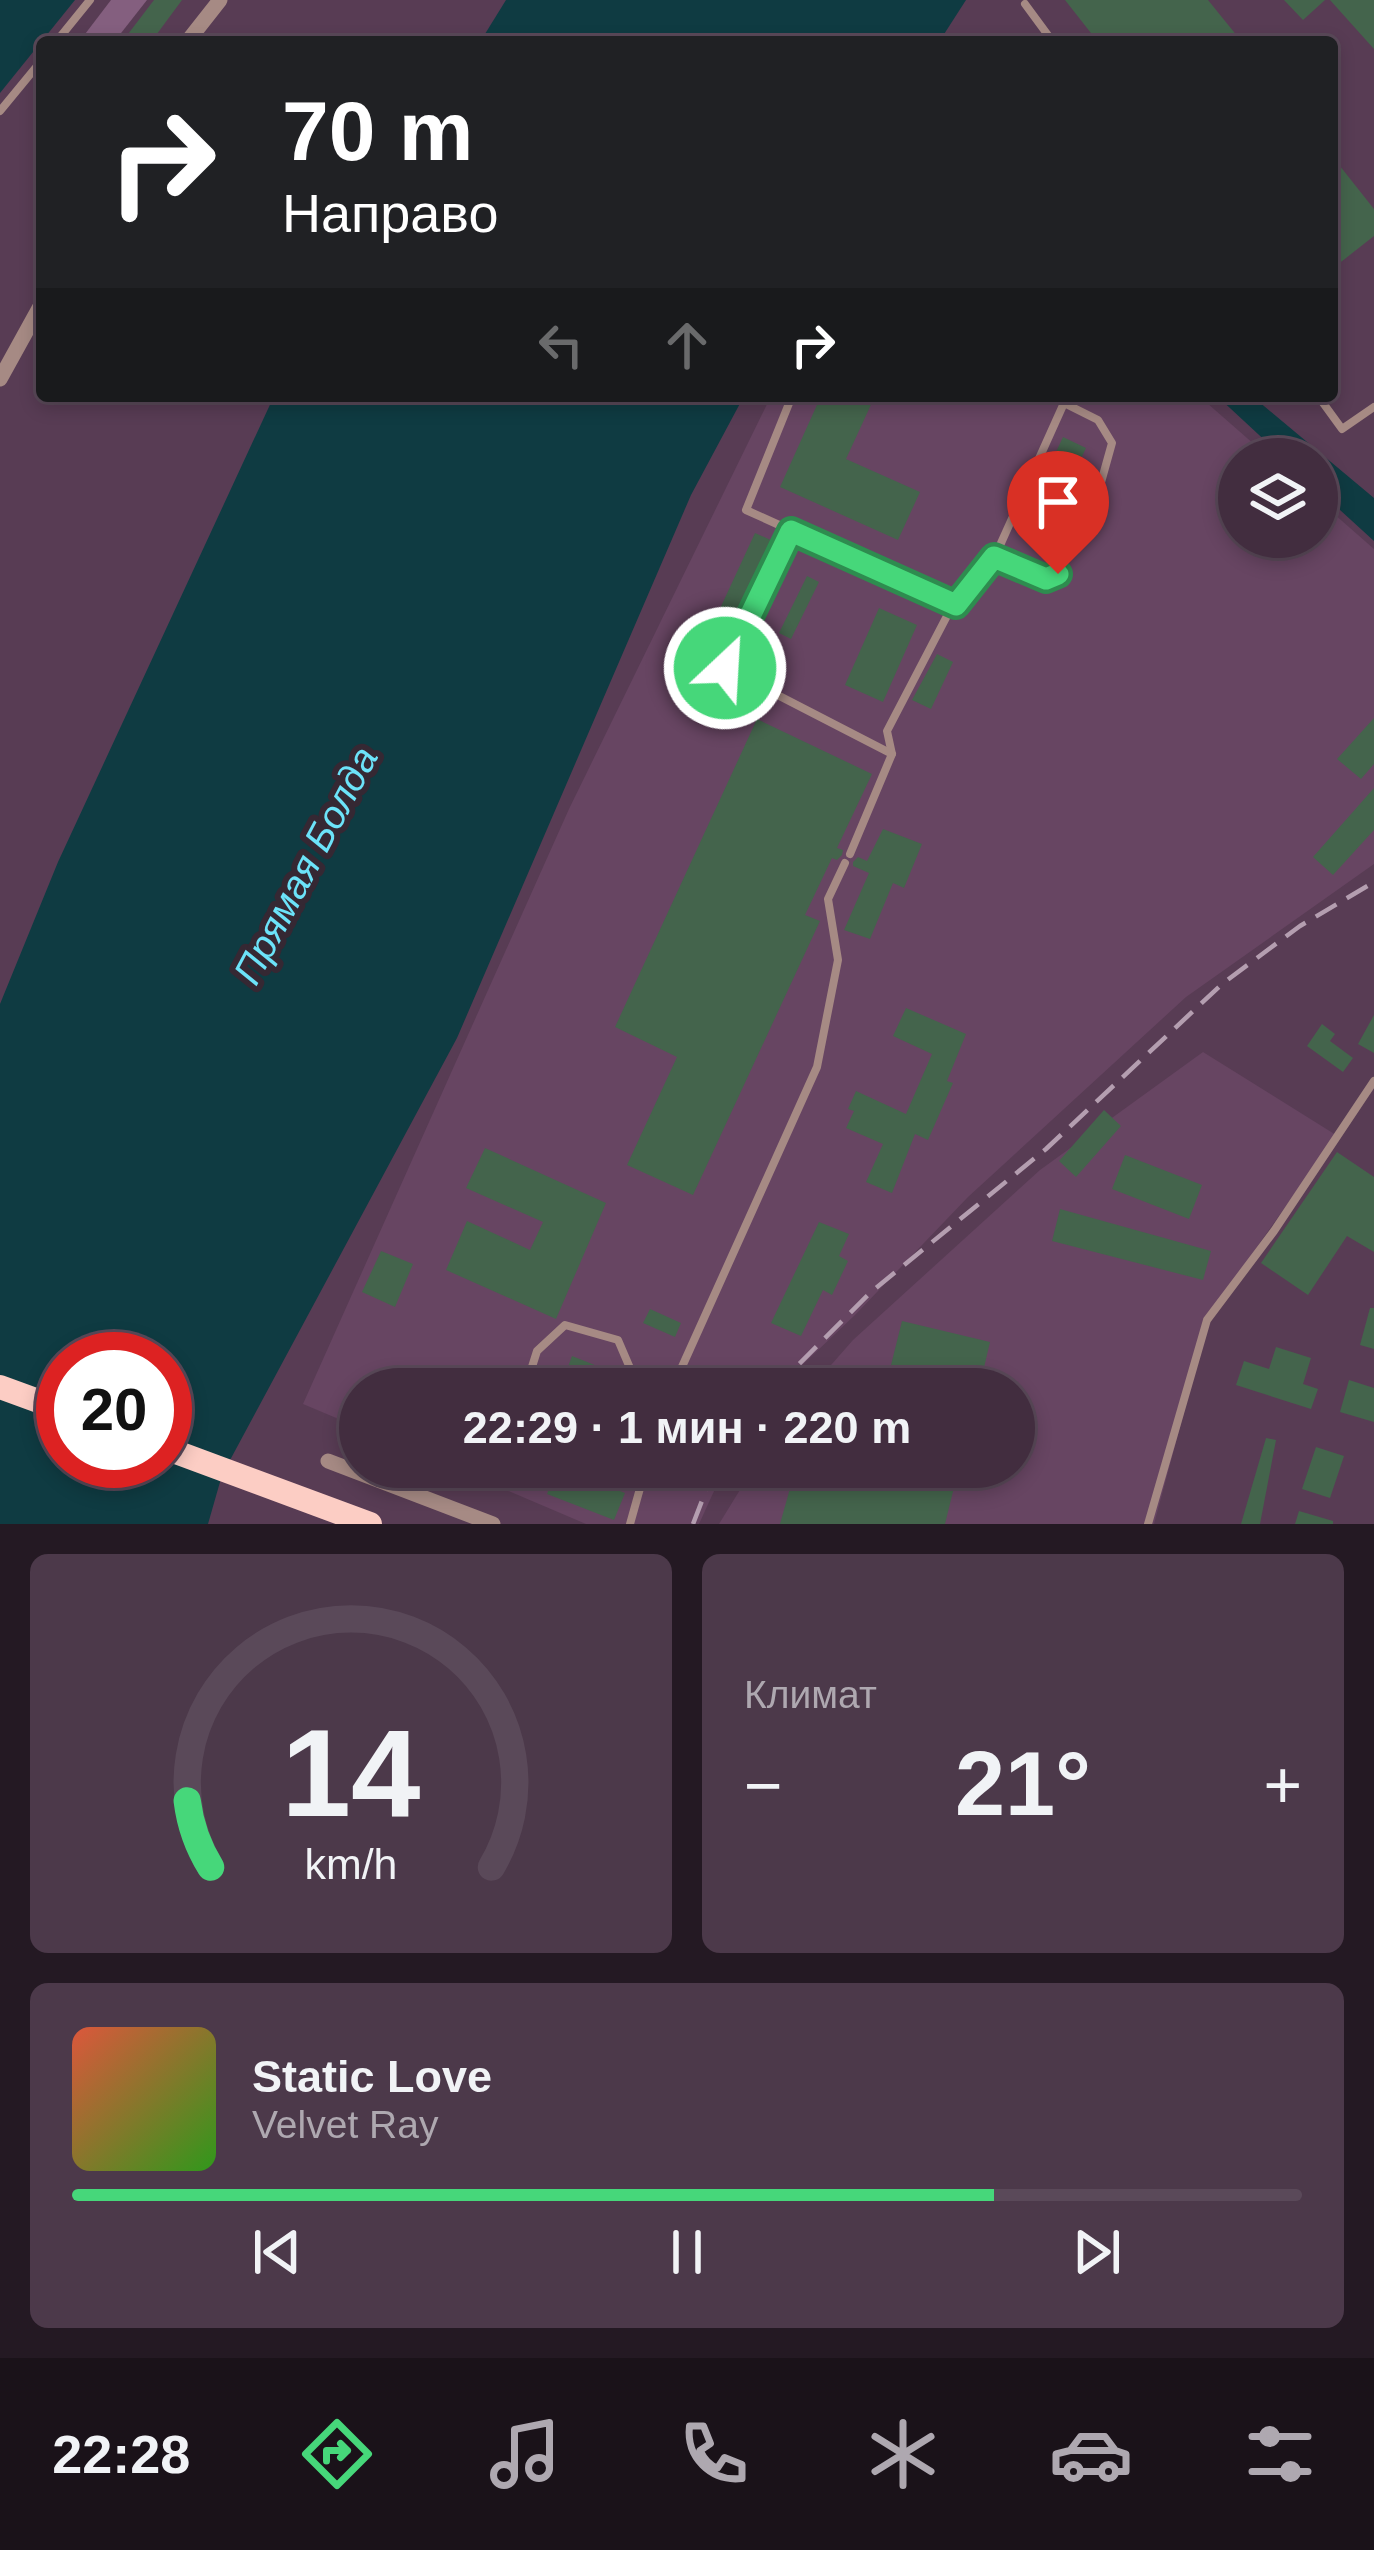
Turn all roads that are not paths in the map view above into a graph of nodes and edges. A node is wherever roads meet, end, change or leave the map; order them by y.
1 (90, 0) edge
2 (220, 0) edge
3 (1024, 4) dead end
4 (61, 36) edge
5 (192, 36) edge
6 (1048, 36) edge
7 (36, 67) edge
8 (0, 111) edge
9 (36, 314) edge
10 (0, 379) edge
11 (790, 402) edge
12 (1322, 402) edge
13 (1064, 403) joint
14 (1374, 407) edge
15 (791, 531) junction
16 (994, 557) junction
17 (956, 605) junction
18 (892, 754) junction
19 (1374, 1081) edge
20 (532, 1368) edge
21 (630, 1368) edge
22 (681, 1368) edge
23 (0, 1387) edge
24 (36, 1400) edge
25 (192, 1458) edge
26 (328, 1461) dead end
27 (640, 1488) edge
28 (370, 1524) edge
29 (493, 1524) edge
30 (630, 1524) edge
31 (1148, 1524) edge

1 - 4 lane
2 - 5 street
3 - 6 lane
7 - 8 lane
9 - 10 street
11 - 15 lane
12 - 14 lane
13 - 16 lane
13 - 16 lane
15 - 17 lane
15 - 18 lane
16 - 17 lane
17 - 18 lane
18 - 22 lane
19 - 31 lane
20 - 21 lane
23 - 24 main road
25 - 28 main road
26 - 29 street
27 - 30 lane

